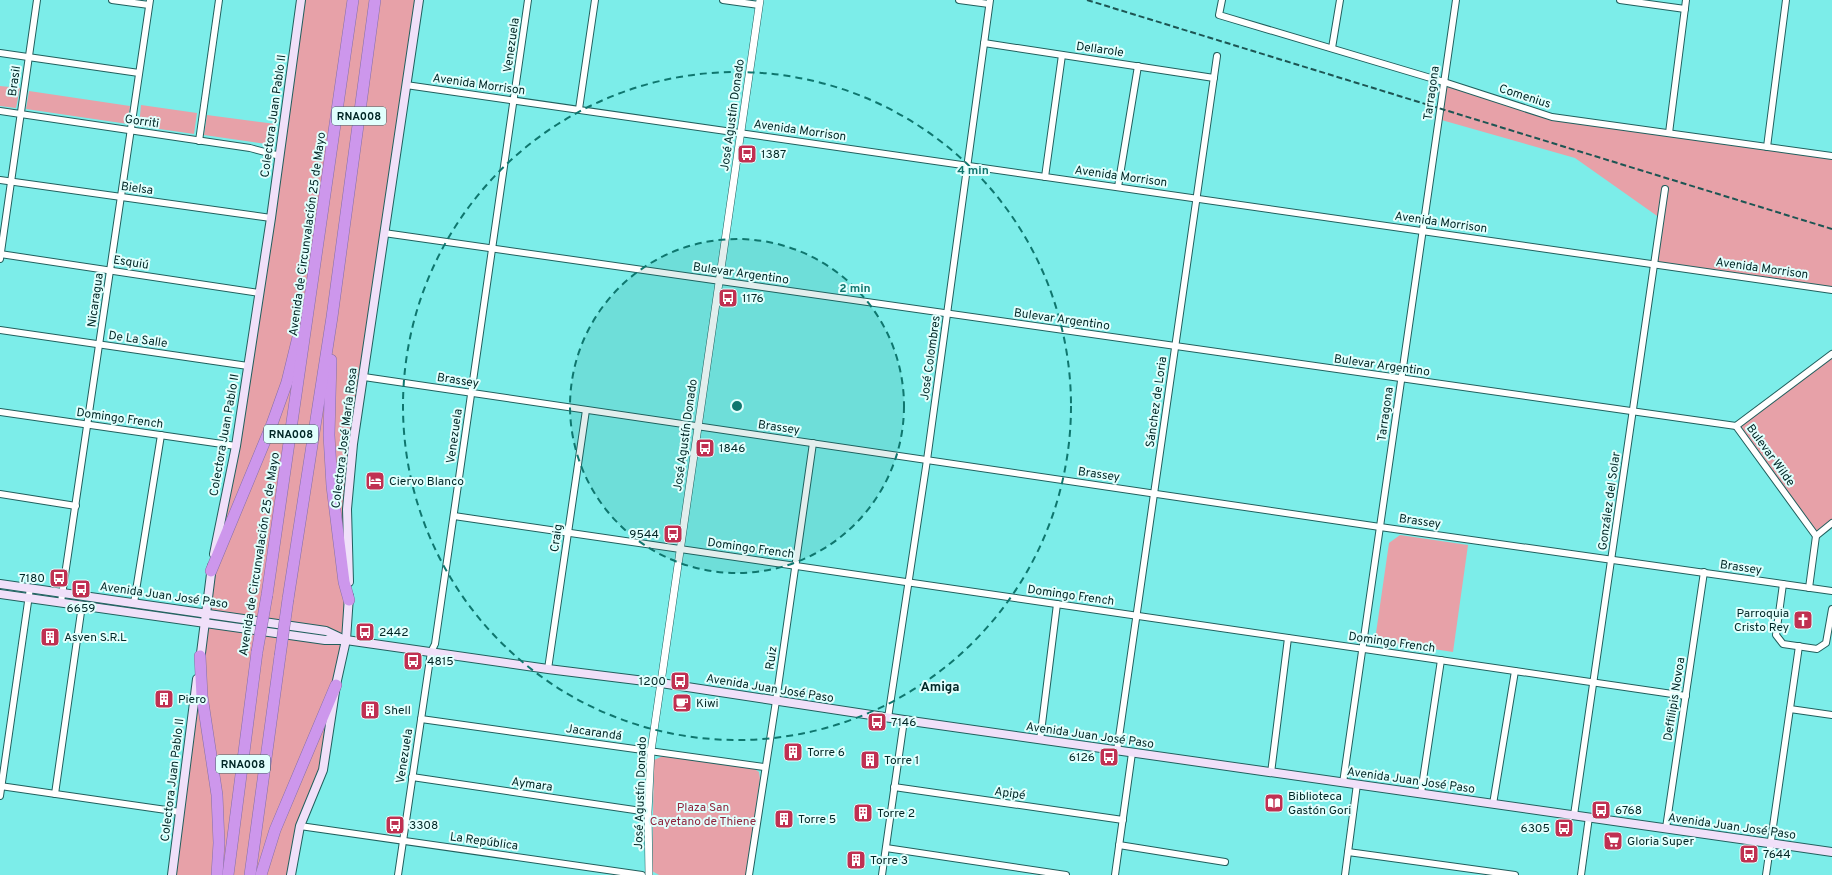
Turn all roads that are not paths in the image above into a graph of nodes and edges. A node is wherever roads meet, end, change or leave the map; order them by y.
1 (37, 0) edge
2 (112, 0) edge
3 (219, 0) edge
4 (301, 0) edge
5 (353, 0) edge
6 (375, 0) edge
7 (419, 0) edge
8 (528, 0) edge
9 (595, 0) edge
10 (723, 0) edge
11 (959, 0) edge
12 (1222, 0) edge
13 (1340, 0) edge
14 (1456, 0) edge
15 (1620, 0) edge
16 (1686, 0) edge
17 (1786, 0) edge
18 (990, 2) edge
19 (149, 3) edge
20 (759, 3) edge
21 (1685, 9) junction
22 (984, 43) junction
23 (1332, 48) junction
24 (0, 53) edge
25 (1062, 55) junction
26 (1217, 56) dead end
27 (29, 57) junction
28 (1138, 66) junction
29 (139, 73) junction
30 (1214, 78) junction
31 (1444, 82) junction
32 (406, 85) junction
33 (514, 100) junction
34 (578, 109) junction
35 (0, 111) edge
36 (20, 114) junction
37 (131, 130) junction
38 (740, 133) junction
39 (1669, 133) junction
40 (199, 141) junction
41 (1767, 147) junction
42 (280, 156) junction
43 (1832, 156) edge
44 (968, 165) junction
45 (1046, 177) junction
46 (0, 180) edge
47 (11, 181) junction
48 (1118, 187) junction
49 (1664, 189) dead end
50 (121, 197) junction
51 (1197, 198) junction
52 (271, 218) junction
53 (1422, 231) junction
54 (384, 233) junction
55 (492, 248) junction
56 (0, 256) edge
57 (1653, 264) junction
58 (110, 269) junction
59 (314, 273) junction
60 (719, 281) junction
61 (1832, 290) edge
62 (259, 293) junction
63 (947, 314) junction
64 (332, 317) junction
65 (0, 330) edge
66 (99, 344) junction
67 (1175, 346) junction
68 (1832, 354) edge
69 (248, 366) junction
70 (364, 377) junction
71 (1401, 378) junction
72 (471, 393) junction
73 (586, 410) junction
74 (0, 412) edge
75 (1633, 412) junction
76 (88, 425) junction
77 (1736, 426) junction
78 (698, 427) junction
79 (161, 435) junction
80 (813, 443) junction
81 (236, 446) junction
82 (927, 460) junction
83 (1154, 493) junction
84 (0, 494) edge
85 (76, 506) junction
86 (454, 516) junction
87 (1832, 524) edge
88 (1380, 527) junction
89 (568, 532) junction
90 (1816, 536) junction
91 (680, 550) junction
92 (1612, 559) junction
93 (796, 566) junction
94 (210, 571) junction
95 (1704, 572) junction
96 (909, 582) junction
97 (0, 584) edge
98 (1783, 584) junction
99 (30, 588) junction
100 (1809, 588) junction
101 (1832, 591) edge
102 (63, 593) junction
103 (0, 594) edge
104 (28, 598) junction
105 (349, 600) junction
106 (61, 602) junction
107 (134, 603) junction
108 (1057, 604) junction
109 (82, 605) junction
110 (1832, 609) edge
111 (205, 613) junction
112 (1136, 615) junction
113 (203, 623) junction
114 (1288, 638) junction
115 (346, 640) junction
116 (1799, 646) junction
117 (1363, 648) junction
118 (431, 652) junction
119 (200, 656) junction
120 (1441, 660) junction
121 (548, 669) junction
122 (1515, 671) junction
123 (1593, 682) junction
124 (660, 683) junction
125 (336, 685) junction
126 (1686, 696) junction
127 (776, 700) junction
128 (1790, 709) junction
129 (1832, 716) edge
130 (888, 718) junction
131 (421, 719) junction
132 (904, 720) junction
133 (1040, 740) junction
134 (651, 751) junction
135 (1117, 751) junction
136 (1132, 753) junction
137 (764, 768) junction
138 (1271, 773) junction
139 (412, 777) junction
140 (1343, 783) junction
141 (1357, 784) junction
142 (1, 786) edge
143 (894, 787) junction
144 (1421, 793) junction
145 (55, 794) junction
146 (0, 796) edge
147 (1493, 804) junction
148 (180, 812) junction
149 (648, 812) junction
150 (1574, 815) junction
151 (1589, 817) junction
152 (1123, 820) junction
153 (300, 826) junction
154 (1666, 828) junction
155 (403, 841) junction
156 (1771, 843) junction
157 (1119, 845) junction
158 (886, 848) junction
159 (1348, 852) junction
160 (1832, 852) edge
161 (1225, 862) dead end
162 (172, 875) edge
163 (217, 875) edge
164 (228, 875) edge
165 (250, 875) edge
166 (261, 875) edge
167 (291, 875) edge
168 (398, 875) edge
169 (642, 875) edge
170 (649, 875) edge
171 (748, 875) edge
172 (882, 875) edge
173 (1066, 875) edge
174 (1115, 875) edge
175 (1345, 875) edge
176 (1515, 875) edge
177 (1581, 875) edge
178 (1766, 875) edge

1 - 27 street, Brasil
2 - 19 street
3 - 40 street
4 - 42 main road, Colectora Juan Pablo II
5 - 59 highway, Avenida de Circunvalación 25 de Mayo / RNA008
6 - 64 highway, RNA008
7 - 32 main road, Colectora José María Rosa
8 - 33 street, Venezuela
9 - 34 street
10 - 20 street
11 - 18 street
12 - 23 street, Comenius
13 - 23 street
14 - 31 street, Tarragona
15 - 21 street
16 - 21 street
17 - 41 street
18 - 22 street, José Colombres
19 - 29 street, Nicaragua
20 - 38 street, José Agustín Donado
21 - 39 street
22 - 25 street, Dellarole
22 - 44 street, José Colombres
23 - 31 street, Comenius
24 - 27 street
25 - 28 street, Dellarole
25 - 45 street
26 - 30 street, Sánchez de Loria
27 - 29 street
27 - 36 street, Brasil
28 - 30 street, Dellarole
28 - 48 street
29 - 37 street, Nicaragua
30 - 51 street, Sánchez de Loria
31 - 39 street, Comenius
31 - 53 street, Tarragona
32 - 33 street, Avenida Morrison
32 - 54 main road, Colectora José María Rosa
33 - 34 street, Avenida Morrison
33 - 55 street, Venezuela
34 - 38 street, Avenida Morrison
35 - 36 street, Gorriti
36 - 37 street, Gorriti
36 - 47 street, Brasil
37 - 40 street, Gorriti
37 - 50 street, Nicaragua
38 - 44 street, Avenida Morrison
38 - 60 street, José Agustín Donado
39 - 41 street, Comenius
40 - 42 street, Gorriti
41 - 43 street, Comenius
42 - 52 main road, Colectora Juan Pablo II
44 - 45 street, Avenida Morrison
44 - 63 street, José Colombres
45 - 48 street, Avenida Morrison
46 - 47 street, Bielsa
47 - 50 street, Bielsa
47 - 56 street, Brasil
48 - 51 street, Avenida Morrison
49 - 57 street, González del Solar
50 - 52 street, Bielsa
50 - 58 street, Nicaragua
51 - 53 street, Avenida Morrison
51 - 67 street, Sánchez de Loria
52 - 62 main road, Colectora Juan Pablo II
53 - 57 street, Avenida Morrison
53 - 71 street, Tarragona
54 - 55 street, Bulevar Argentino
54 - 70 main road, Colectora José María Rosa
55 - 60 street, Bulevar Argentino
55 - 72 street, Venezuela
56 - 58 street, Esquiú
57 - 61 street, Avenida Morrison
57 - 75 street, González del Solar
58 - 62 street, Esquiú
58 - 66 street, Nicaragua
59 - 94 highway
59 - 164 highway, Avenida de Circunvalación 25 de Mayo / RNA008, bridge
60 - 63 street, Bulevar Argentino
60 - 78 street, José Agustín Donado
62 - 69 main road, Colectora Juan Pablo II
63 - 67 street, Bulevar Argentino
63 - 82 street, José Colombres
64 - 105 highway
64 - 165 highway, RNA008, bridge
65 - 66 street, De La Salle
66 - 69 street, De La Salle
66 - 76 street, Nicaragua
67 - 71 street, Bulevar Argentino
67 - 83 street, Sánchez de Loria
68 - 77 street, Bulevar Wilde
69 - 81 main road, Colectora Juan Pablo II
70 - 72 street, Brassey
70 - 105 main road, Colectora José María Rosa
71 - 75 street, Bulevar Argentino
71 - 88 street, Tarragona
72 - 73 street, Brassey
72 - 86 street, Venezuela
73 - 78 street, Brassey
73 - 89 street, Craig
74 - 76 street, Domingo French
75 - 77 street, Bulevar Argentino
75 - 92 street, González del Solar
76 - 79 street, Domingo French
76 - 85 street, Nicaragua
77 - 90 street, Bulevar Wilde
78 - 80 street, Brassey
78 - 91 street, José Agustín Donado
79 - 81 street, Domingo French
79 - 107 street
80 - 82 street, Brassey
80 - 93 street, Ruiz
81 - 94 main road, Colectora Juan Pablo II
82 - 83 street, Brassey
82 - 96 street, José Colombres
83 - 88 street, Brassey
83 - 112 street, Sánchez de Loria
84 - 85 street
85 - 102 street, Nicaragua
86 - 89 street, Domingo French
86 - 118 street, Venezuela
87 - 90 street
88 - 92 street, Brassey
88 - 117 street, Tarragona
89 - 91 street, Domingo French
89 - 121 street, Craig
90 - 100 street
91 - 93 street, Domingo French
91 - 124 street, José Agustín Donado
92 - 95 street, Brassey
92 - 123 street, González del Solar
93 - 96 street, Domingo French
93 - 127 street, Ruiz
94 - 111 main road, Colectora Juan Pablo II
95 - 98 street, Brassey
95 - 126 street, Deffilipis Novoa
96 - 108 street, Domingo French
96 - 130 street, José Colombres
97 - 99 main road, Avenida Juan José Paso
98 - 100 street, Brassey
98 - 116 street
99 - 102 main road, Avenida Juan José Paso
99 - 104 street
100 - 101 street, Brassey
102 - 106 street, Nicaragua
102 - 107 main road, Avenida Juan José Paso
103 - 104 main road, Avenida Juan José Paso
104 - 106 main road, Avenida Juan José Paso
104 - 142 street
105 - 115 main road, Colectora José María Rosa
106 - 109 main road, Avenida Juan José Paso
107 - 111 main road, Avenida Juan José Paso
108 - 112 street, Domingo French
108 - 133 street
109 - 113 main road, Avenida Juan José Paso
109 - 145 street
110 - 116 street
111 - 113 main road, Colectora Juan Pablo II
111 - 115 main road, Avenida Juan José Paso
112 - 114 street, Domingo French
112 - 135 street, Sánchez de Loria
113 - 115 main road, Avenida Juan José Paso
113 - 119 main road, Colectora Juan Pablo II
114 - 117 street, Domingo French
114 - 138 street
115 - 118 main road, Avenida Juan José Paso
115 - 125 main road, Colectora José María Rosa
116 - 128 street
117 - 120 street, Domingo French
117 - 140 street, Tarragona
118 - 121 main road, Avenida Juan José Paso
118 - 131 street, Venezuela
119 - 148 main road, Colectora Juan Pablo II
119 - 163 highway
120 - 122 street, Domingo French
120 - 144 street
121 - 124 main road, Avenida Juan José Paso
122 - 123 street, Domingo French
122 - 147 street
123 - 126 street, Domingo French
123 - 150 street, González del Solar
124 - 127 main road, Avenida Juan José Paso
124 - 134 street, José Agustín Donado
125 - 153 main road, Colectora José María Rosa
125 - 166 highway
126 - 154 street, Deffilipis Novoa
127 - 130 main road, Avenida Juan José Paso
127 - 137 street, Ruiz
128 - 129 street
128 - 156 street
130 - 132 main road, Avenida Juan José Paso
131 - 134 street, Jacarandá
131 - 139 street, Venezuela
132 - 133 main road, Avenida Juan José Paso
132 - 143 street
133 - 135 main road, Avenida Juan José Paso
134 - 137 street, Jacarandá
134 - 149 street, José Agustín Donado
135 - 136 main road, Avenida Juan José Paso
136 - 138 main road, Avenida Juan José Paso
136 - 152 street
137 - 171 street, Ruiz
138 - 140 main road, Avenida Juan José Paso
139 - 149 street, Aymara
139 - 155 street, Venezuela
140 - 141 main road, Avenida Juan José Paso
141 - 144 main road, Avenida Juan José Paso
141 - 159 street
142 - 145 street
142 - 146 street
143 - 152 street, Apipé
143 - 158 street
144 - 147 main road, Avenida Juan José Paso
145 - 148 street
147 - 150 main road, Avenida Juan José Paso
148 - 162 main road, Colectora Juan Pablo II
149 - 170 street, José Agustín Donado
150 - 151 main road, Avenida Juan José Paso
151 - 154 main road, Avenida Juan José Paso
151 - 177 street
152 - 157 street
153 - 155 street, La República
153 - 167 main road, Colectora José María Rosa
154 - 156 main road, Avenida Juan José Paso
155 - 168 street, Venezuela
155 - 169 street, La República
156 - 160 main road, Avenida Juan José Paso
156 - 178 street
157 - 161 street
157 - 174 street
158 - 172 street
158 - 173 street
159 - 175 street
159 - 176 street

